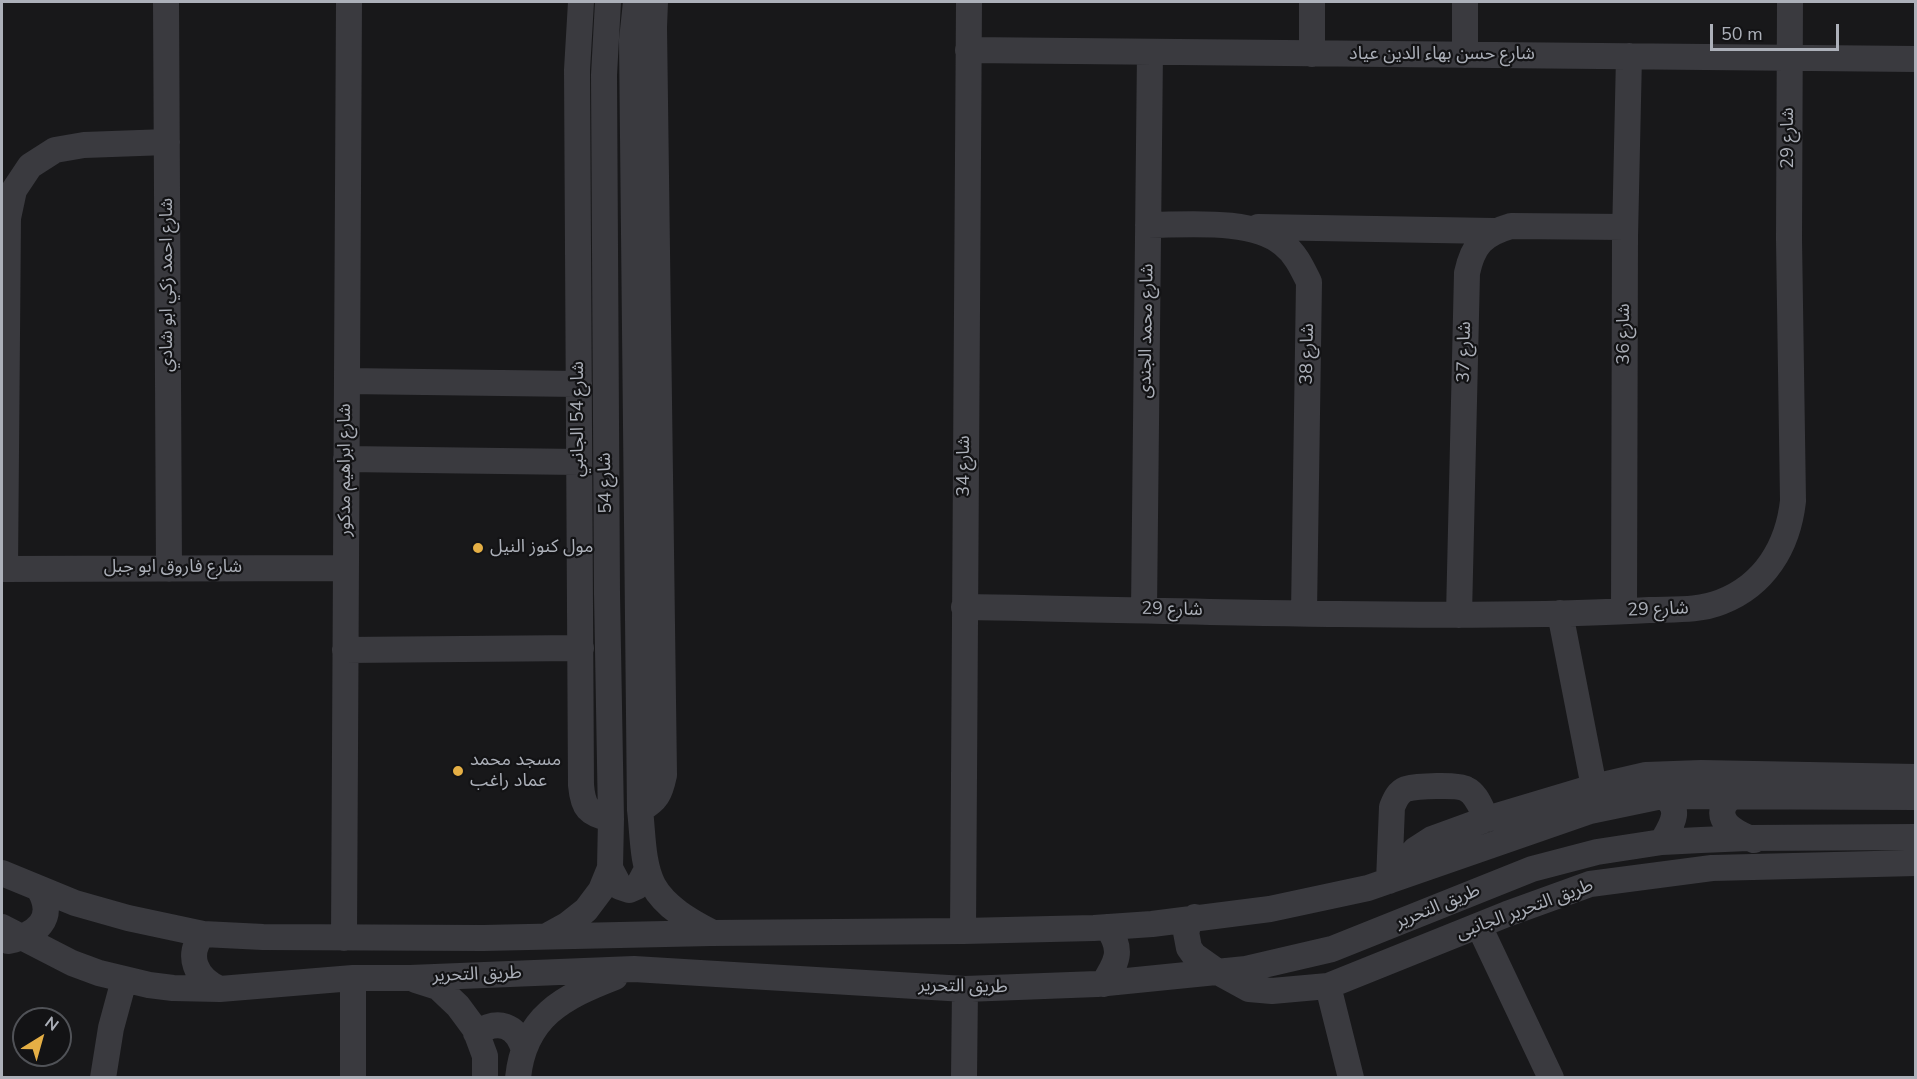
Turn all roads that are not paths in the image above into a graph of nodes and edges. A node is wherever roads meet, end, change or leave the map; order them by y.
1 (166, 2) edge
2 (349, 2) edge
3 (581, 2) edge
4 (608, 2) edge
5 (636, 2) edge
6 (656, 2) edge
7 (969, 2) edge
8 (1312, 2) edge
9 (1465, 2) edge
10 (1790, 2) edge
11 (968, 50) junction
12 (1150, 52) junction
13 (1312, 54) junction
14 (1465, 55) junction
15 (1629, 56) junction
16 (1790, 58) junction
17 (1916, 59) edge
18 (167, 142) junction
19 (4, 218) edge
20 (1148, 225) junction
21 (1240, 226) junction
22 (1625, 227) junction
23 (1494, 231) junction
24 (578, 354) junction
25 (605, 354) junction
26 (347, 381) junction
27 (579, 384) junction
28 (346, 459) junction
29 (579, 462) junction
30 (169, 568) junction
31 (345, 568) junction
32 (3, 569) edge
33 (579, 593) junction
34 (607, 593) junction
35 (964, 607) junction
36 (1144, 610) junction
37 (1624, 611) junction
38 (1304, 612) junction
39 (1560, 613) junction
40 (1459, 615) junction
41 (581, 648) junction
42 (345, 650) junction
43 (1916, 777) edge
44 (1862, 786) junction
45 (1594, 787) junction
46 (1662, 796) junction
47 (1737, 796) junction
48 (1916, 797) edge
49 (640, 810) junction
50 (611, 819) junction
51 (1487, 819) junction
52 (1748, 837) junction
53 (1916, 837) edge
54 (1662, 842) junction
55 (1916, 863) edge
56 (1823, 866) junction
57 (610, 868) junction
58 (647, 869) junction
59 (1532, 869) junction
60 (2, 873) edge
61 (1389, 881) junction
62 (39, 889) junction
63 (1507, 914) junction
64 (1194, 917) junction
65 (1479, 926) junction
66 (1107, 927) junction
67 (963, 931) junction
68 (711, 933) junction
69 (203, 934) junction
70 (8, 936) edge
71 (546, 936) junction
72 (344, 938) junction
73 (634, 969) junction
74 (1218, 972) junction
75 (353, 978) junction
76 (410, 978) junction
77 (124, 980) junction
78 (1103, 984) junction
79 (1328, 986) junction
80 (220, 989) junction
81 (965, 989) junction
82 (111, 1028) junction
83 (476, 1033) junction
84 (524, 1050) junction
85 (86, 1077) edge
86 (103, 1077) edge
87 (353, 1077) edge
88 (485, 1077) edge
89 (518, 1077) edge
90 (964, 1077) edge
91 (1351, 1077) edge
92 (1551, 1077) edge

1 - 18 street, شارع احمد زكي ابو شادي
2 - 26 street, شارع ابراهيم مدكور
3 - 24 street, شارع 54 الجانبي
4 - 25 street, شارع 54
5 - 49 street, شارع 54
6 - 49 street
7 - 11 street, شارع 34
8 - 13 street
9 - 14 street
10 - 16 street, شارع 29
11 - 12 street, شارع حسن بهاء الدين عياد
11 - 35 street, شارع 34
12 - 13 street, شارع حسن بهاء الدين عياد
12 - 20 street, شارع محمد الجندى
13 - 14 street, شارع حسن بهاء الدين عياد
14 - 15 street, شارع حسن بهاء الدين عياد
15 - 16 street, شارع حسن بهاء الدين عياد
15 - 22 street, شارع 36
16 - 17 street, شارع حسن بهاء الدين عياد
16 - 37 street, شارع 29
18 - 19 street
18 - 30 street, شارع احمد زكي ابو شادي
19 - 32 street
20 - 21 street, شارع 38
20 - 36 street, شارع محمد الجندى
21 - 23 street
21 - 38 street, شارع 38
22 - 23 street
22 - 37 street, شارع 36
23 - 40 street, شارع 37
24 - 25 street
24 - 27 street, شارع 54 الجانبي
25 - 34 street, شارع 54
26 - 27 street
26 - 28 street, شارع ابراهيم مدكور
27 - 29 street, شارع 54 الجانبي
28 - 29 street
28 - 31 street, شارع ابراهيم مدكور
29 - 33 street, شارع 54 الجانبي
30 - 31 street, شارع فاروق ابو جبل
30 - 32 street, شارع فاروق ابو جبل
31 - 42 street, شارع ابراهيم مدكور
33 - 34 street
33 - 41 street, شارع 54 الجانبي
34 - 50 street, شارع 54
35 - 36 street, شارع 29
35 - 67 street, شارع 34
36 - 38 street, شارع 29
37 - 39 street, شارع 29
38 - 40 street, شارع 29
39 - 40 street, شارع 29
39 - 45 street
41 - 42 street
41 - 50 street, شارع 54 الجانبي
42 - 72 street, شارع ابراهيم مدكور
43 - 44 street
44 - 45 street
44 - 47 street, طريق التحرير
44 - 48 street, طريق التحرير
45 - 51 street
46 - 47 street, طريق التحرير
46 - 54 street
46 - 61 street, طريق التحرير
47 - 52 street
49 - 58 street, شارع 54
50 - 57 street, شارع 54
51 - 61 street
51 - 61 street
52 - 53 street, طريق التحرير
52 - 54 street, طريق التحرير
52 - 56 street
54 - 59 street, طريق التحرير
55 - 56 street, طريق التحرير الجانبى
56 - 63 street, طريق التحرير الجانبى
57 - 58 street
57 - 71 street, شارع 54
58 - 68 street, شارع 54
59 - 63 street
59 - 74 street, طريق التحرير
60 - 62 street, طريق التحرير
61 - 64 street, طريق التحرير
62 - 69 street, طريق التحرير
62 - 70 street
63 - 65 street, طريق التحرير الجانبى
64 - 66 street, طريق التحرير
64 - 74 street, طريق التحرير الجانبى
65 - 79 street, طريق التحرير الجانبى
65 - 92 street
66 - 67 street, طريق التحرير
66 - 78 street
67 - 68 street, طريق التحرير
68 - 71 street, طريق التحرير
69 - 72 street, طريق التحرير
69 - 80 street
70 - 77 street, طريق التحرير
71 - 72 street, طريق التحرير
73 - 76 street, طريق التحرير
73 - 81 street, طريق التحرير
73 - 84 street
74 - 78 street, طريق التحرير
74 - 79 street, طريق التحرير الجانبى
75 - 76 street, طريق التحرير
75 - 80 street, طريق التحرير
75 - 87 street
76 - 83 street
77 - 80 street, طريق التحرير
77 - 82 street
78 - 81 street, طريق التحرير
79 - 91 street
81 - 90 street
82 - 85 street
82 - 86 street
83 - 84 street
83 - 88 street
84 - 89 street

